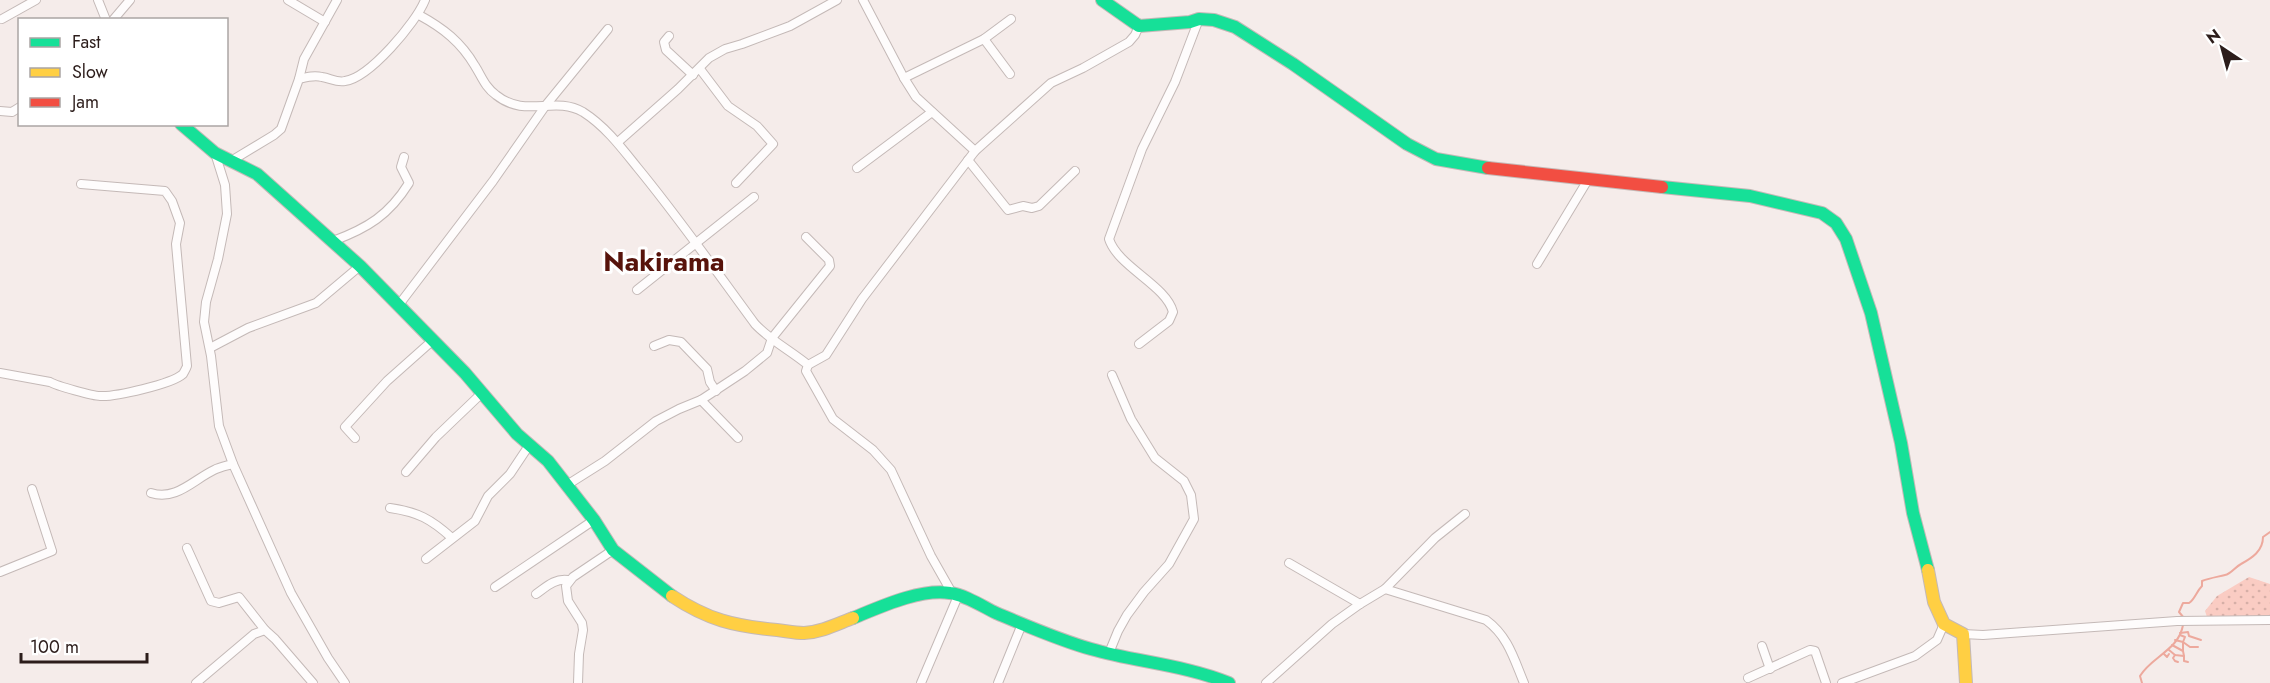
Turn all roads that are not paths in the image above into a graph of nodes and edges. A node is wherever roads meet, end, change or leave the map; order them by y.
1 (36, 0) edge
2 (98, 0) edge
3 (130, 0) edge
4 (288, 0) edge
5 (337, 0) edge
6 (425, 0) edge
7 (837, 0) edge
8 (863, 0) edge
9 (1102, 0) edge
10 (419, 15) junction
11 (105, 18) edge
12 (115, 18) edge
13 (2, 19) dead end
14 (1011, 19) dead end
15 (1199, 19) junction
16 (325, 22) junction
17 (1139, 26) junction
18 (608, 29) dead end
19 (669, 36) dead end
20 (984, 39) junction
21 (696, 72) junction
22 (1010, 74) dead end
23 (904, 78) junction
24 (299, 80) junction
25 (546, 105) junction
26 (18, 108) edge
27 (0, 111) edge
28 (933, 112) junction
29 (182, 126) edge
30 (618, 142) junction
31 (975, 151) junction
32 (214, 153) junction
33 (404, 157) dead end
34 (968, 160) junction
35 (231, 161) junction
36 (857, 168) dead end
37 (1075, 171) dead end
38 (1589, 178) junction
39 (736, 183) dead end
40 (81, 184) dead end
41 (754, 197) dead end
42 (806, 237) dead end
43 (333, 241) junction
44 (697, 243) junction
45 (1537, 264) dead end
46 (360, 266) junction
47 (637, 290) dead end
48 (398, 306) junction
49 (772, 338) junction
50 (432, 341) junction
51 (1138, 344) dead end
52 (654, 345) dead end
53 (210, 348) junction
54 (808, 365) junction
55 (0, 373) edge
56 (1112, 375) dead end
57 (716, 391) junction
58 (482, 393) junction
59 (701, 400) junction
60 (354, 438) dead end
61 (738, 438) dead end
62 (530, 444) junction
63 (233, 464) junction
64 (406, 472) dead end
65 (567, 485) junction
66 (32, 489) dead end
67 (151, 493) dead end
68 (390, 508) dead end
69 (1465, 514) dead end
70 (594, 520) junction
71 (452, 538) junction
72 (187, 548) dead end
73 (613, 550) junction
74 (426, 559) dead end
75 (1289, 562) dead end
76 (0, 572) edge
77 (941, 575) junction
78 (568, 580) junction
79 (495, 587) dead end
80 (1385, 589) junction
81 (934, 592) junction
82 (536, 594) dead end
83 (955, 595) junction
84 (1360, 604) junction
85 (2270, 620) edge
86 (1022, 624) junction
87 (1944, 624) junction
88 (265, 630) junction
89 (1963, 634) junction
90 (1761, 646) dead end
91 (1109, 653) junction
92 (1770, 669) junction
93 (1748, 678) dead end
94 (196, 683) edge
95 (313, 683) edge
96 (345, 683) edge
97 (578, 683) edge
98 (921, 683) edge
99 (998, 683) edge
100 (1229, 683) edge
101 (1266, 683) edge
102 (1524, 683) edge
103 (1826, 683) edge
104 (1842, 683) edge
105 (1966, 683) edge

1 - 13 street
2 - 11 street
3 - 12 street
4 - 16 street
5 - 16 street
6 - 10 street
7 - 21 street
8 - 23 street
9 - 17 street
10 - 24 street
10 - 25 street
14 - 20 street
15 - 17 street
15 - 38 street
15 - 51 street
16 - 24 street
17 - 31 street
18 - 25 street
19 - 21 street
20 - 22 street
20 - 23 street
21 - 30 street
21 - 39 street
23 - 28 street
24 - 35 street
25 - 30 street
25 - 48 street
26 - 27 street
28 - 31 street
28 - 36 street
29 - 32 street
30 - 44 street
31 - 34 street
32 - 35 street
32 - 53 street
33 - 43 street
34 - 37 street
34 - 54 street
35 - 43 street
38 - 45 street
38 - 87 street
40 - 55 street
41 - 44 street
42 - 49 street
43 - 46 street
44 - 47 street
44 - 49 street
46 - 48 street
46 - 53 street
48 - 50 street
49 - 54 street
49 - 57 street
50 - 58 street
50 - 60 street
52 - 57 street
53 - 63 street
54 - 77 street
56 - 91 street
57 - 59 street
58 - 62 street
58 - 64 street
59 - 61 street
59 - 65 street
62 - 65 street
62 - 71 street
63 - 67 street
63 - 96 street
65 - 70 street
66 - 76 street
68 - 71 street
69 - 80 street
70 - 73 street
70 - 79 street
71 - 74 street
72 - 88 street
73 - 78 street
73 - 81 street
75 - 84 street
77 - 81 street
77 - 83 street
78 - 82 street
78 - 97 street
80 - 84 street
80 - 102 street
81 - 83 street
83 - 86 street
83 - 98 street
84 - 101 street
85 - 89 street
86 - 91 street
86 - 99 street
87 - 89 street
87 - 104 street
88 - 94 street
88 - 95 street
89 - 105 street
90 - 92 street
91 - 100 street
92 - 93 street
92 - 103 street

